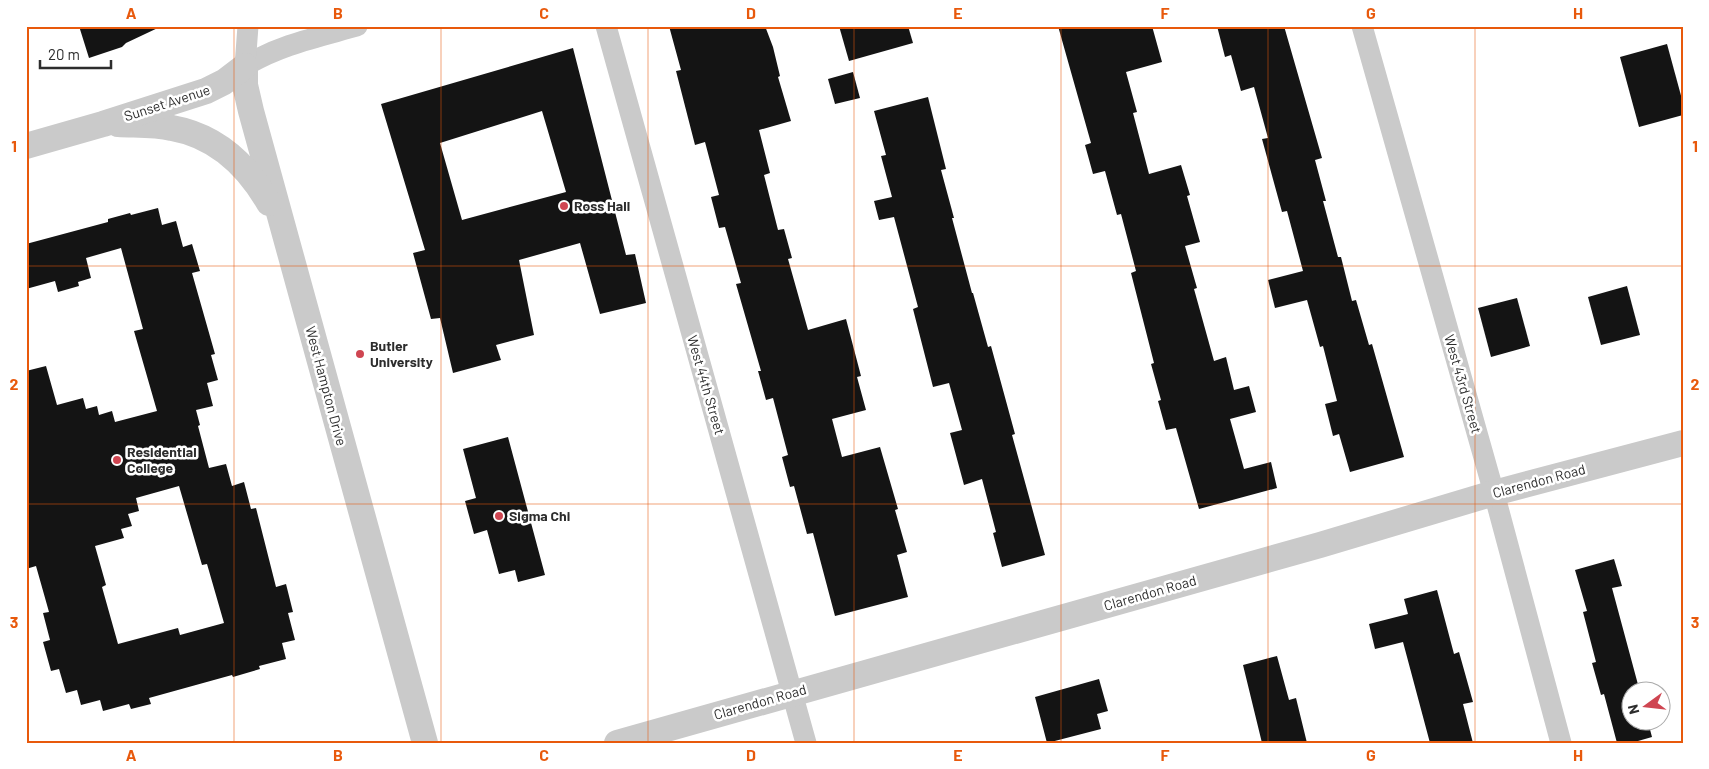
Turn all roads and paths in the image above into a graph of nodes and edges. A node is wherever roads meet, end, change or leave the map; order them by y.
1 (248, 26) edge
2 (357, 26) edge
3 (606, 26) edge
4 (1362, 26) edge
5 (244, 66) junction
6 (103, 124) junction
7 (26, 146) edge
8 (282, 226) junction
9 (1683, 443) edge
10 (1494, 493) junction
11 (793, 693) junction
12 (425, 743) edge
13 (617, 743) edge
14 (806, 743) edge
15 (1561, 743) edge

1 - 5 street, West Hampton Drive
2 - 5 street, Sunset Avenue
3 - 11 street, West 44th Street
4 - 10 street, West 43rd Street
5 - 6 street, Sunset Avenue
5 - 8 street, West Hampton Drive
6 - 7 street, Sunset Avenue
6 - 8 street
8 - 12 street, West Hampton Drive
9 - 10 street, Clarendon Road
10 - 11 street, Clarendon Road
10 - 15 street, West 43rd Street
11 - 13 street, Clarendon Road
11 - 14 street, West 44th Street

